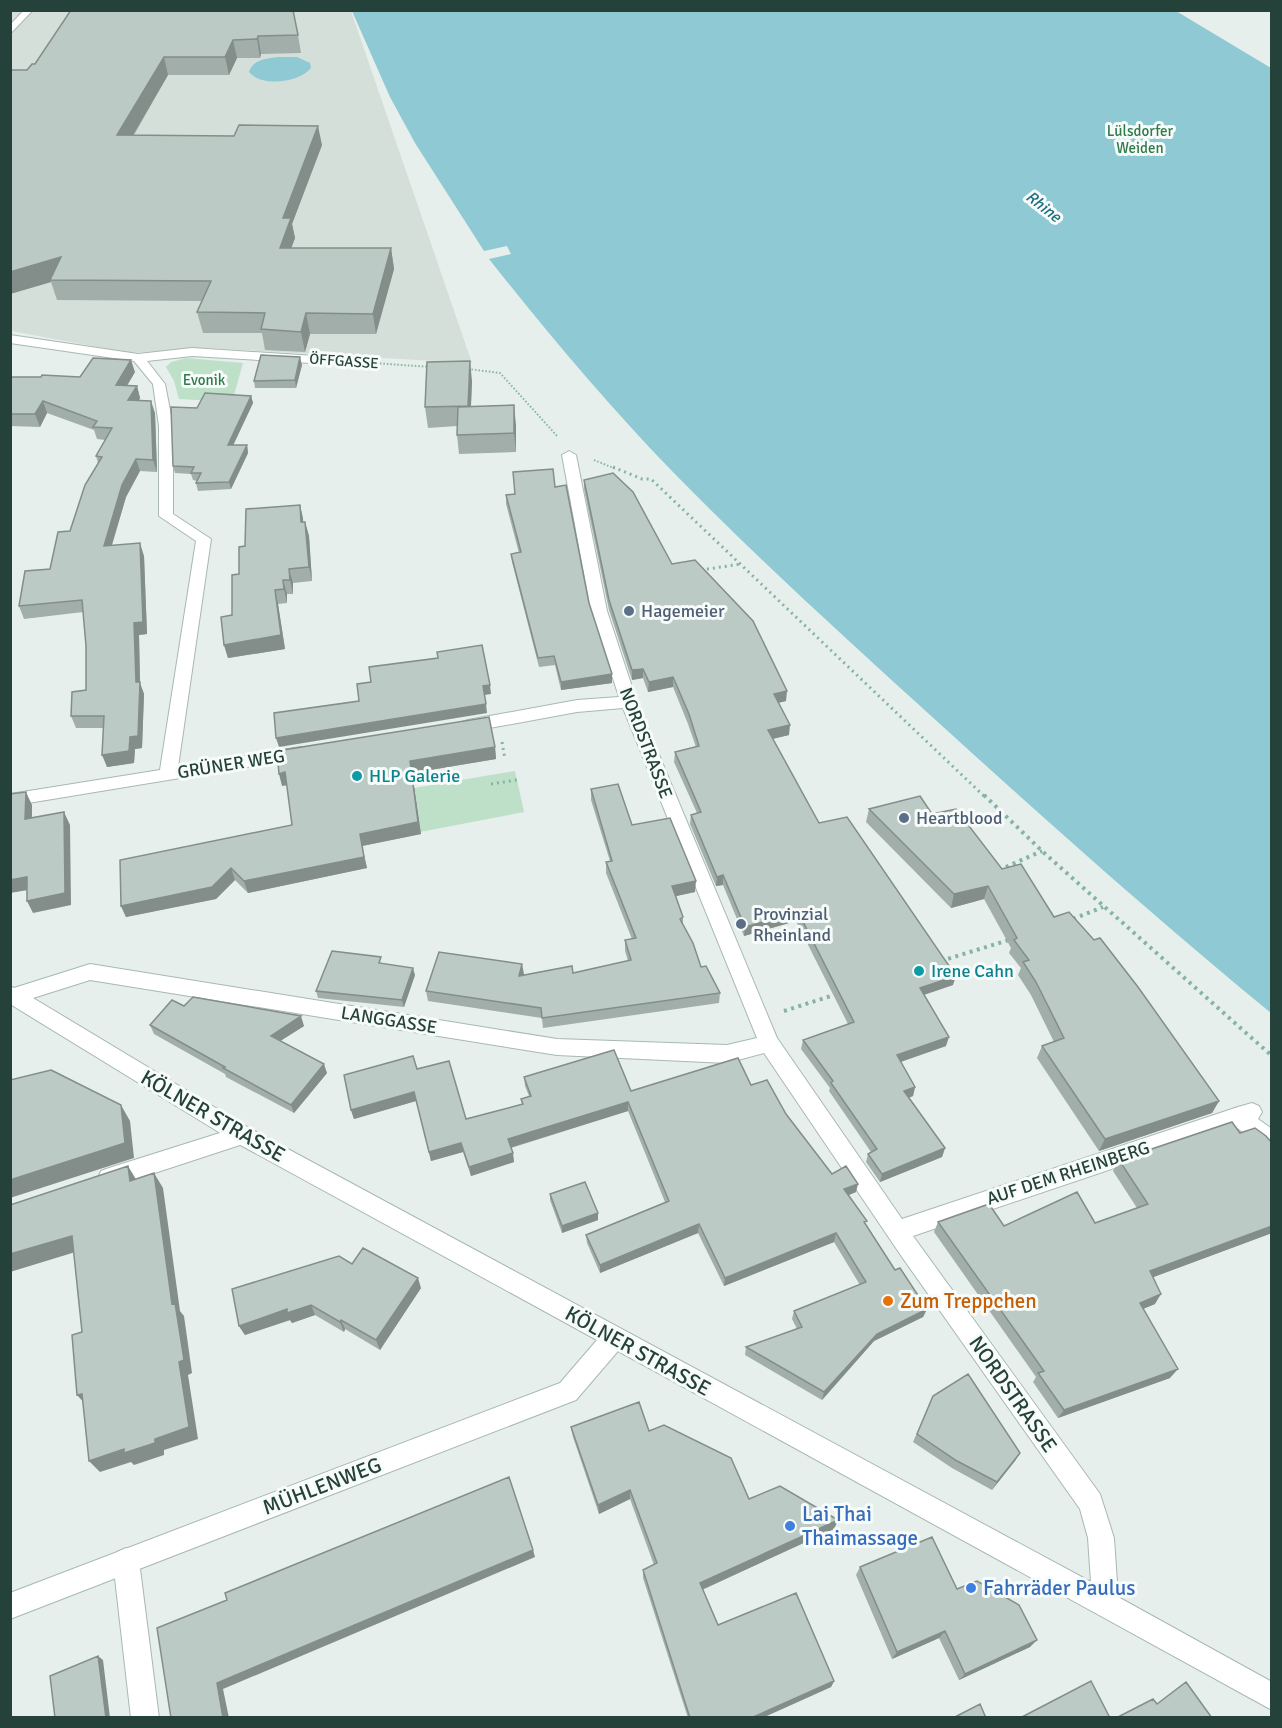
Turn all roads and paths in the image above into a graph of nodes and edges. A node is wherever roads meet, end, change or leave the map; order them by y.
1 (29, 10) edge
2 (10, 31) edge
3 (10, 339) edge
4 (138, 358) junction
5 (311, 359) joint
6 (435, 367) edge
7 (458, 368) edge
8 (569, 455) joint
9 (590, 458) dead end
10 (742, 564) junction
11 (700, 570) edge
12 (629, 702) junction
13 (452, 729) edge
14 (322, 750) edge
15 (168, 774) junction
16 (517, 780) dead end
17 (491, 784) dead end
18 (10, 800) edge
19 (1042, 851) junction
20 (992, 873) edge
21 (1102, 907) junction
22 (1062, 923) edge
23 (1017, 937) edge
24 (939, 962) edge
25 (849, 991) edge
26 (12, 995) edge
27 (759, 1019) junction
28 (769, 1044) junction
29 (1272, 1056) edge
30 (242, 1135) junction
31 (1272, 1142) edge
32 (88, 1185) edge
33 (898, 1231) junction
34 (614, 1338) junction
35 (126, 1562) junction
36 (1105, 1604) junction
37 (10, 1606) edge
38 (1272, 1697) edge
39 (145, 1718) edge

1 - 2 street
3 - 4 street, ÖFFGASSE
4 - 5 street, ÖFFGASSE
4 - 15 street
5 - 6 path, ÖFFGASSE
7 - 8 path
8 - 12 street, NORDSTRASSE
9 - 10 path
10 - 11 path
10 - 19 path
12 - 13 street
12 - 27 street, NORDSTRASSE
14 - 15 street, GRÜNER WEG
15 - 18 street, GRÜNER WEG
16 - 17 path
19 - 20 path
19 - 21 path
21 - 22 path
21 - 29 path
23 - 24 path
25 - 27 path
26 - 28 street, LANGGASSE
26 - 30 street, KÖLNER STRASSE
27 - 28 street, NORDSTRASSE
28 - 33 street, NORDSTRASSE
30 - 32 street
30 - 34 street, KÖLNER STRASSE
31 - 33 street, AUF DEM RHEINBERG
33 - 36 street, NORDSTRASSE
34 - 35 street, MÜHLENWEG
34 - 36 street, KÖLNER STRASSE
35 - 37 street, MÜHLENWEG
35 - 39 street
36 - 38 street, KÖLNER STRASSE

